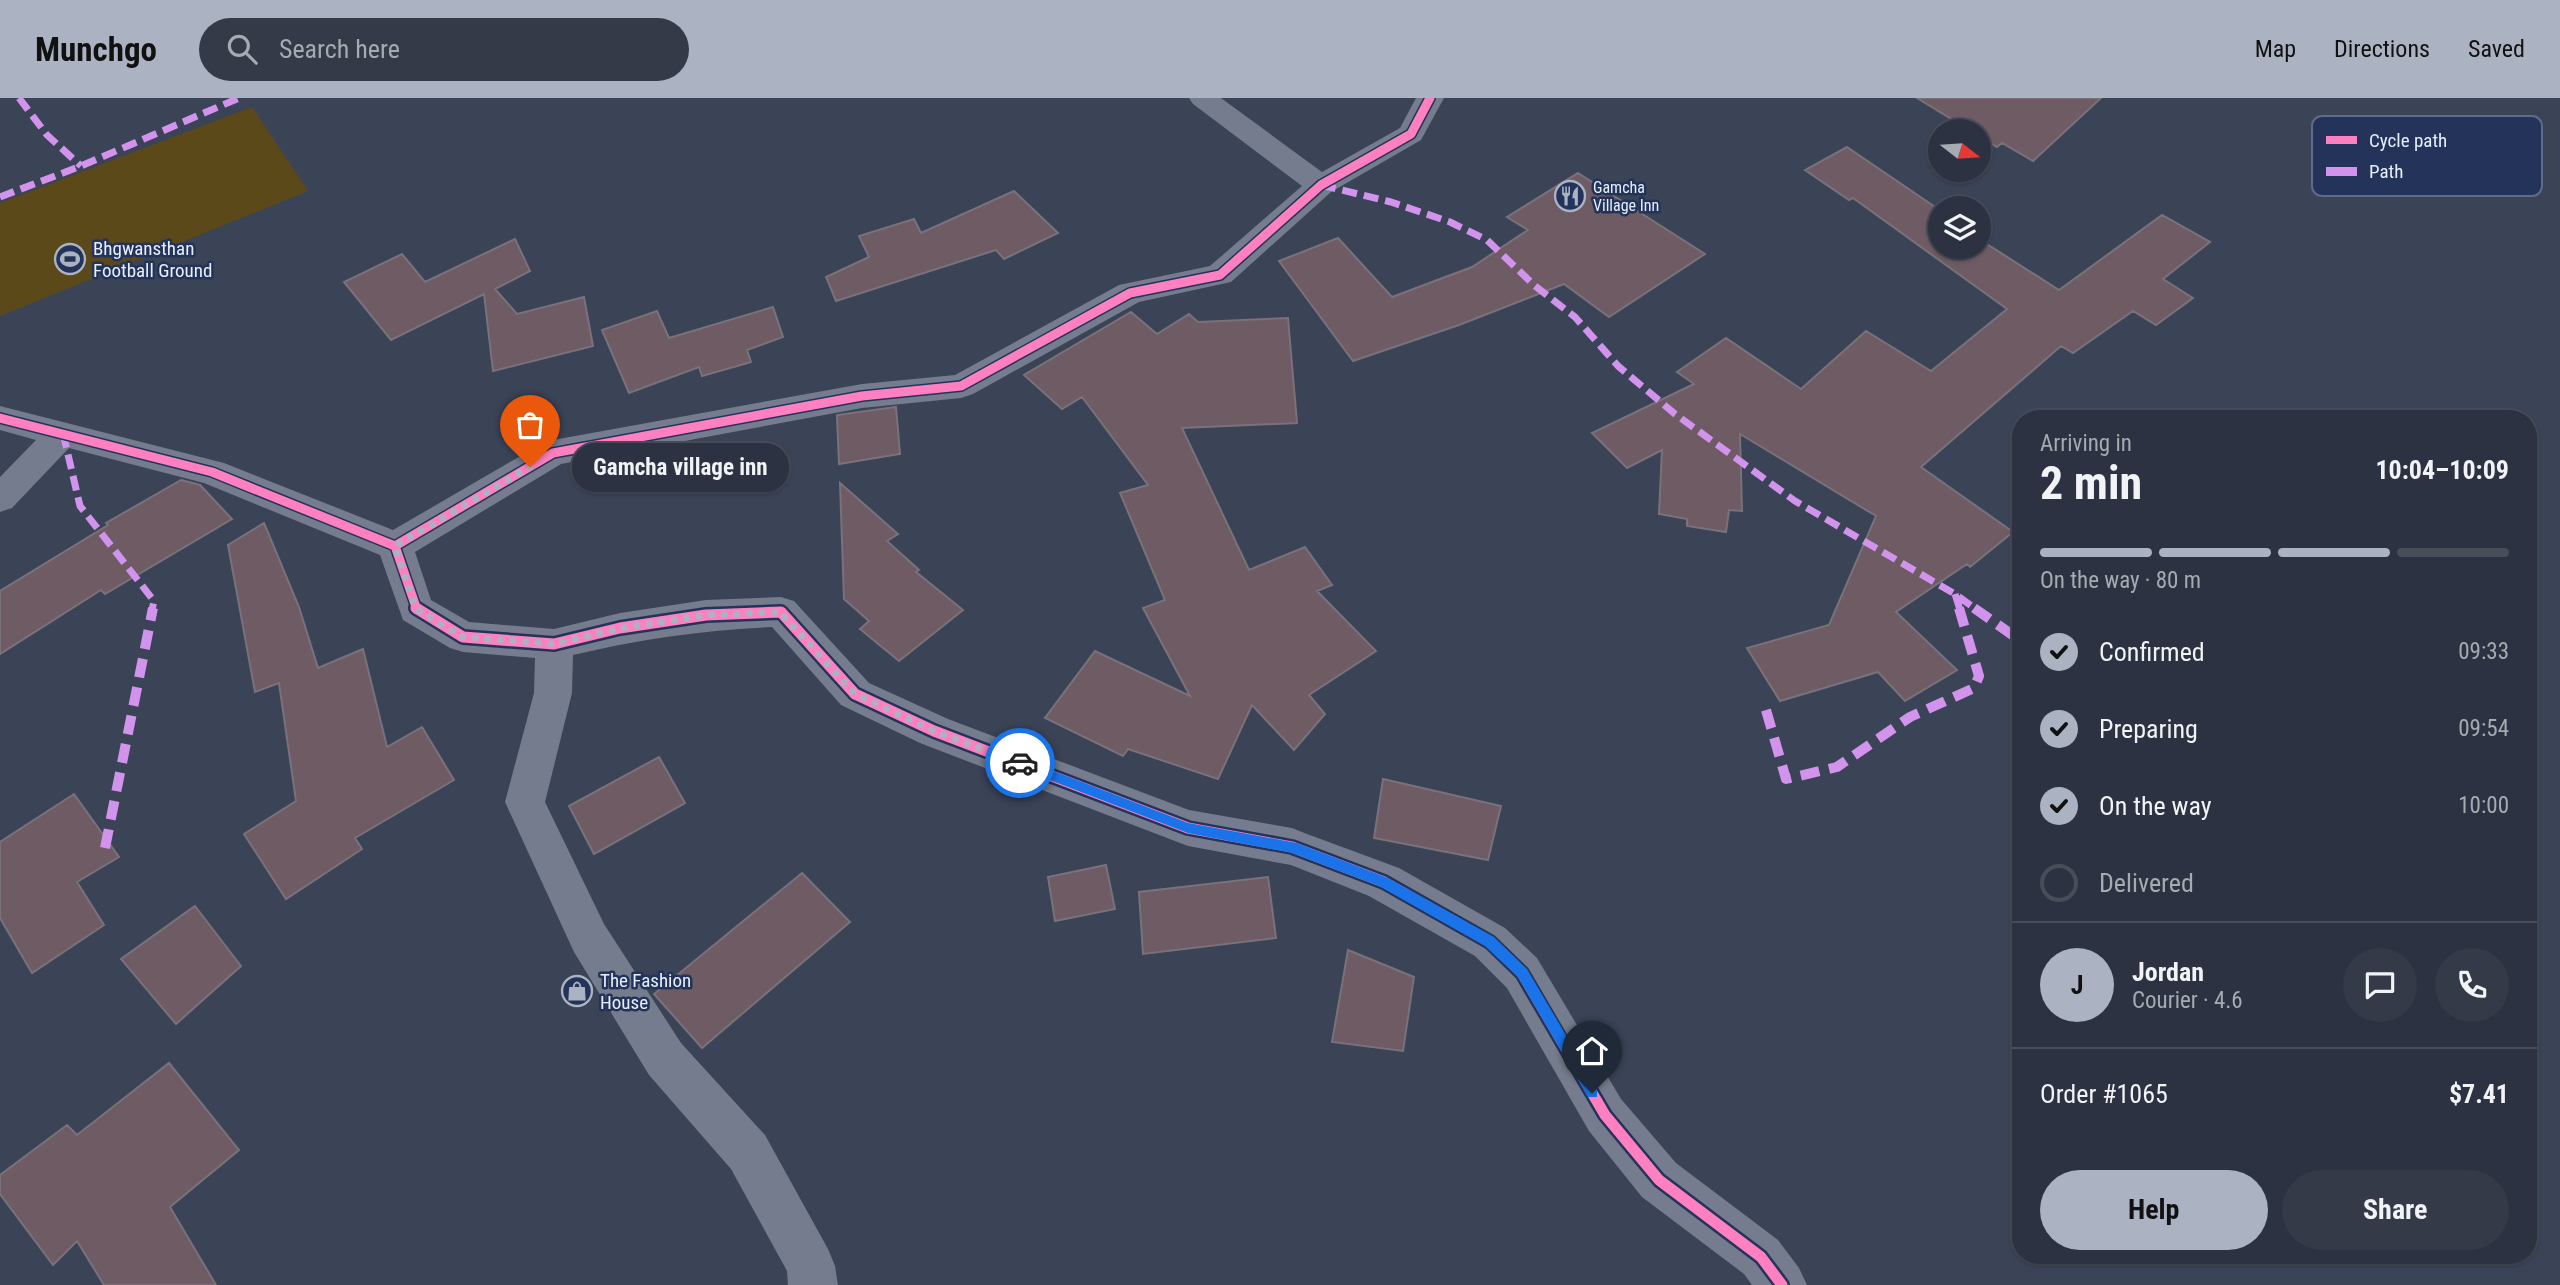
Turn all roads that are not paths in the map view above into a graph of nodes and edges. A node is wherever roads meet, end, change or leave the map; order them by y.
1 (1203, 98) edge
2 (1430, 98) edge
3 (1321, 185) junction
4 (0, 418) edge
5 (63, 433) junction
6 (0, 499) edge
7 (395, 546) junction
8 (554, 644) junction
9 (813, 1285) edge
10 (1782, 1285) edge

1 - 3 street
2 - 3 street
3 - 7 street
4 - 5 street
5 - 6 street
5 - 7 street
7 - 8 street
8 - 9 street
8 - 10 street

